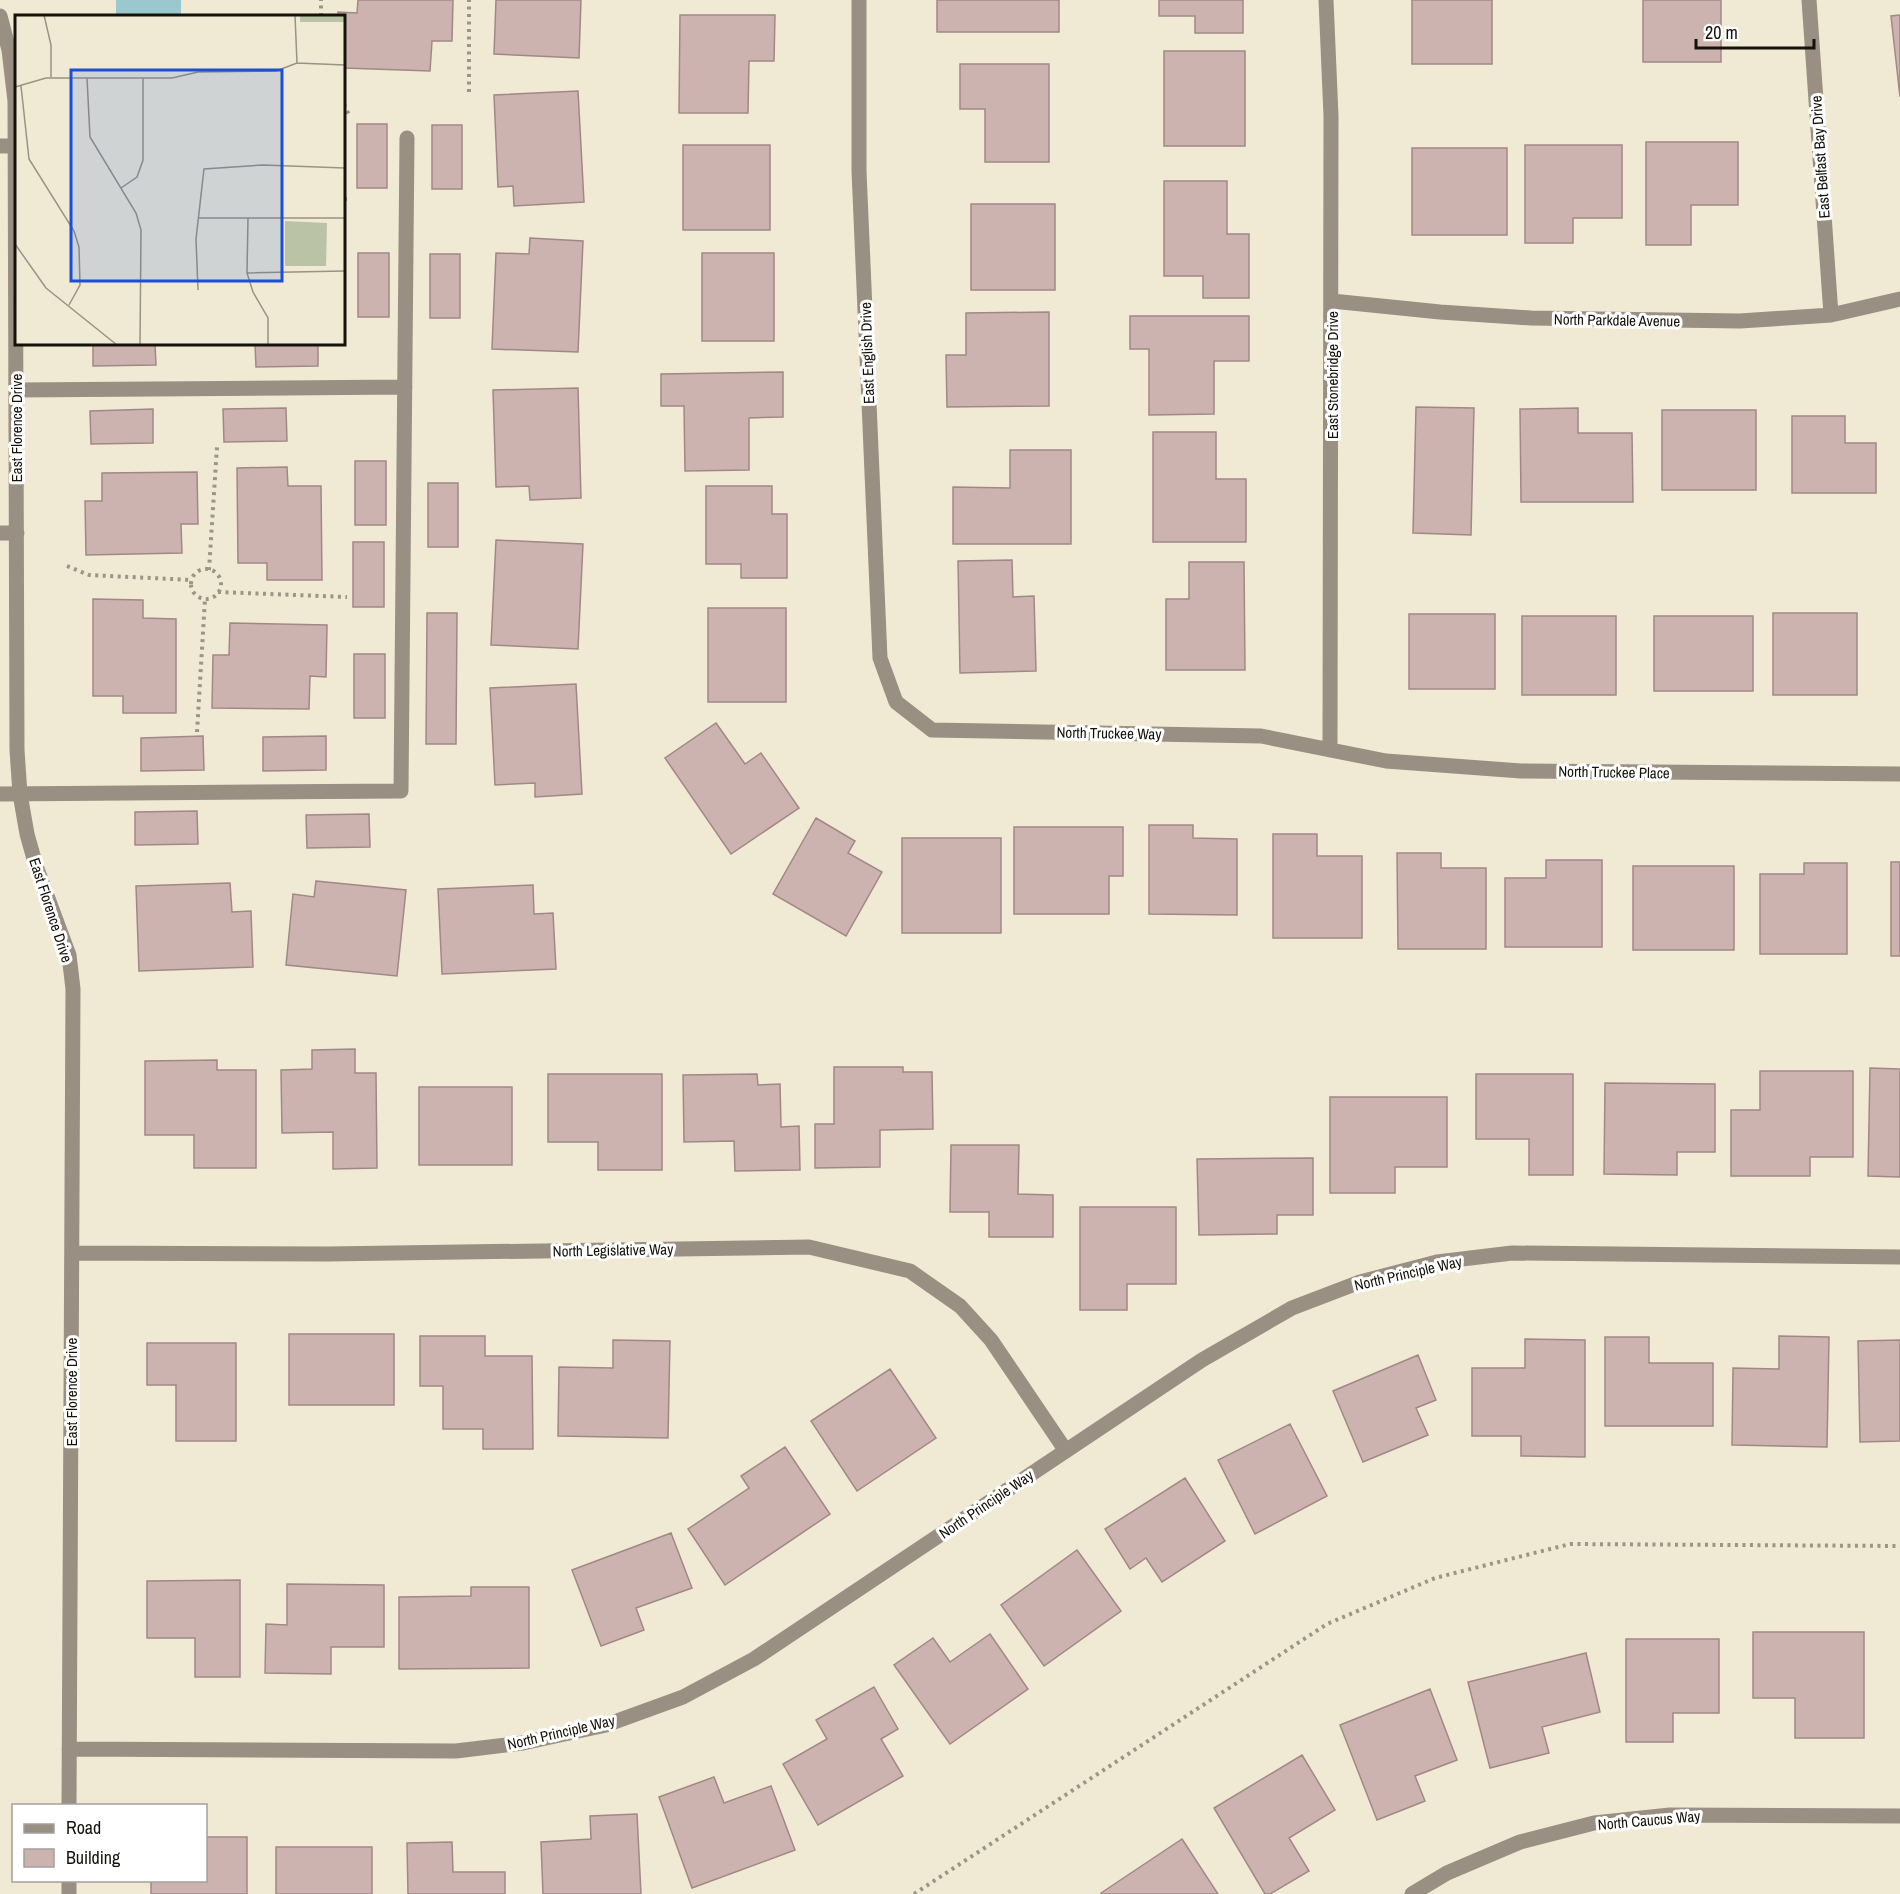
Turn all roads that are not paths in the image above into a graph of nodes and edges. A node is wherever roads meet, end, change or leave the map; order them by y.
1 (859, 0) edge
2 (1326, 0) edge
3 (1809, 0) edge
4 (0, 16) edge
5 (407, 138) dead end
6 (8, 146) edge
7 (1900, 299) edge
8 (1332, 301) junction
9 (1832, 315) junction
10 (405, 387) junction
11 (16, 390) junction
12 (0, 533) edge
13 (17, 533) junction
14 (896, 702) joint
15 (1330, 750) junction
16 (1900, 774) edge
17 (0, 794) edge
18 (20, 794) junction
19 (72, 1253) junction
20 (1900, 1257) edge
21 (1066, 1451) junction
22 (69, 1749) junction
23 (69, 1804) edge
24 (1900, 1816) edge
25 (1412, 1894) edge

1 - 14 street, East English Drive
2 - 8 street, East Stonebridge Drive
3 - 9 street, East Belfast Bay Drive
4 - 6 street, East Florence Drive
5 - 10 street
6 - 11 street, East Florence Drive
7 - 9 street, North Parkdale Avenue
8 - 9 street, North Parkdale Avenue
8 - 15 street, East Stonebridge Drive
10 - 11 street
10 - 18 street
11 - 13 street, East Florence Drive
12 - 13 street
13 - 18 street, East Florence Drive
14 - 15 street, North Truckee Way
15 - 16 street, North Truckee Place
17 - 18 street
18 - 19 street, East Florence Drive
19 - 21 street, North Legislative Way
19 - 22 street, East Florence Drive
20 - 21 street, North Principle Way
21 - 22 street, North Principle Way
22 - 23 street, East Florence Drive
24 - 25 street, North Caucus Way

